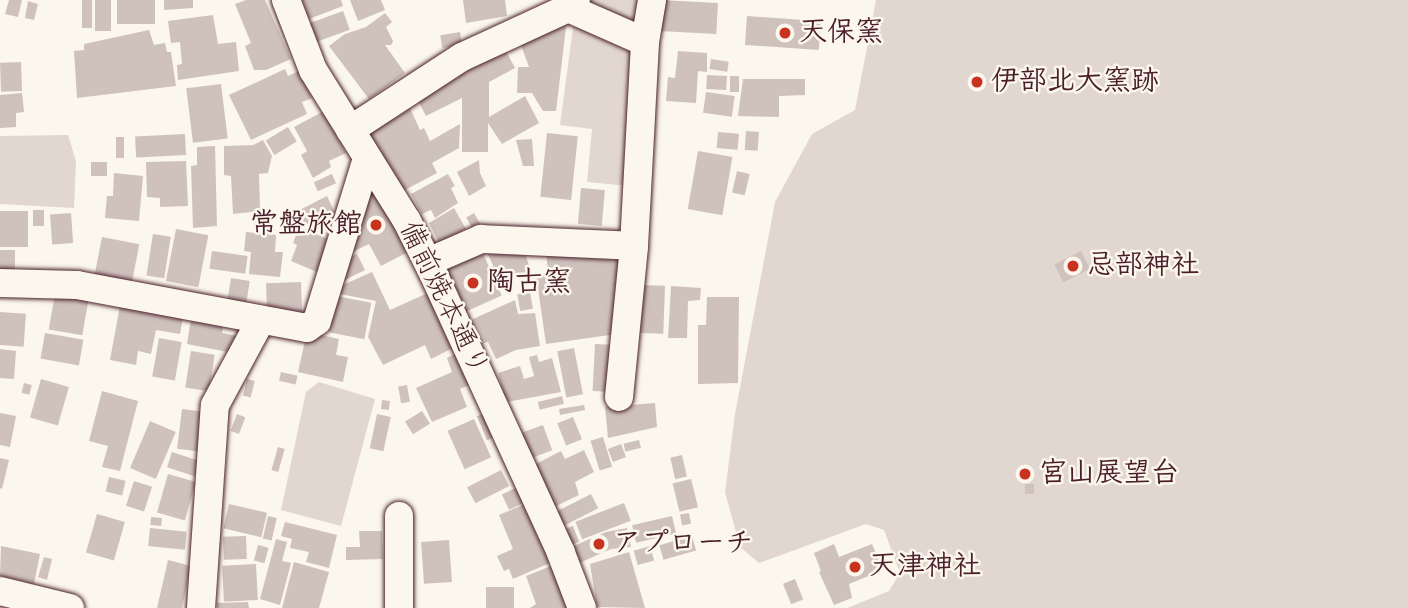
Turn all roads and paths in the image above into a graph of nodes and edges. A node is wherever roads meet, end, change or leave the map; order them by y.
1 (286, 0) edge
2 (653, 0) edge
3 (572, 4) edge
4 (645, 42) junction
5 (350, 130) junction
6 (367, 158) junction
7 (634, 246) junction
8 (428, 262) junction
9 (0, 283) edge
10 (261, 320) junction
11 (619, 397) dead end
12 (399, 516) dead end
13 (0, 592) edge
14 (70, 608) edge
15 (201, 608) edge
16 (399, 608) edge
17 (583, 608) edge

1 - 5 street, 備前焼本通り
2 - 4 street
3 - 4 street
3 - 5 street
4 - 7 street
5 - 6 street, 備前焼本通り
6 - 8 street, 備前焼本通り
6 - 10 street
7 - 8 street
7 - 11 street
8 - 17 street, 備前焼本通り
9 - 10 street
10 - 15 street
12 - 16 street
13 - 14 street

